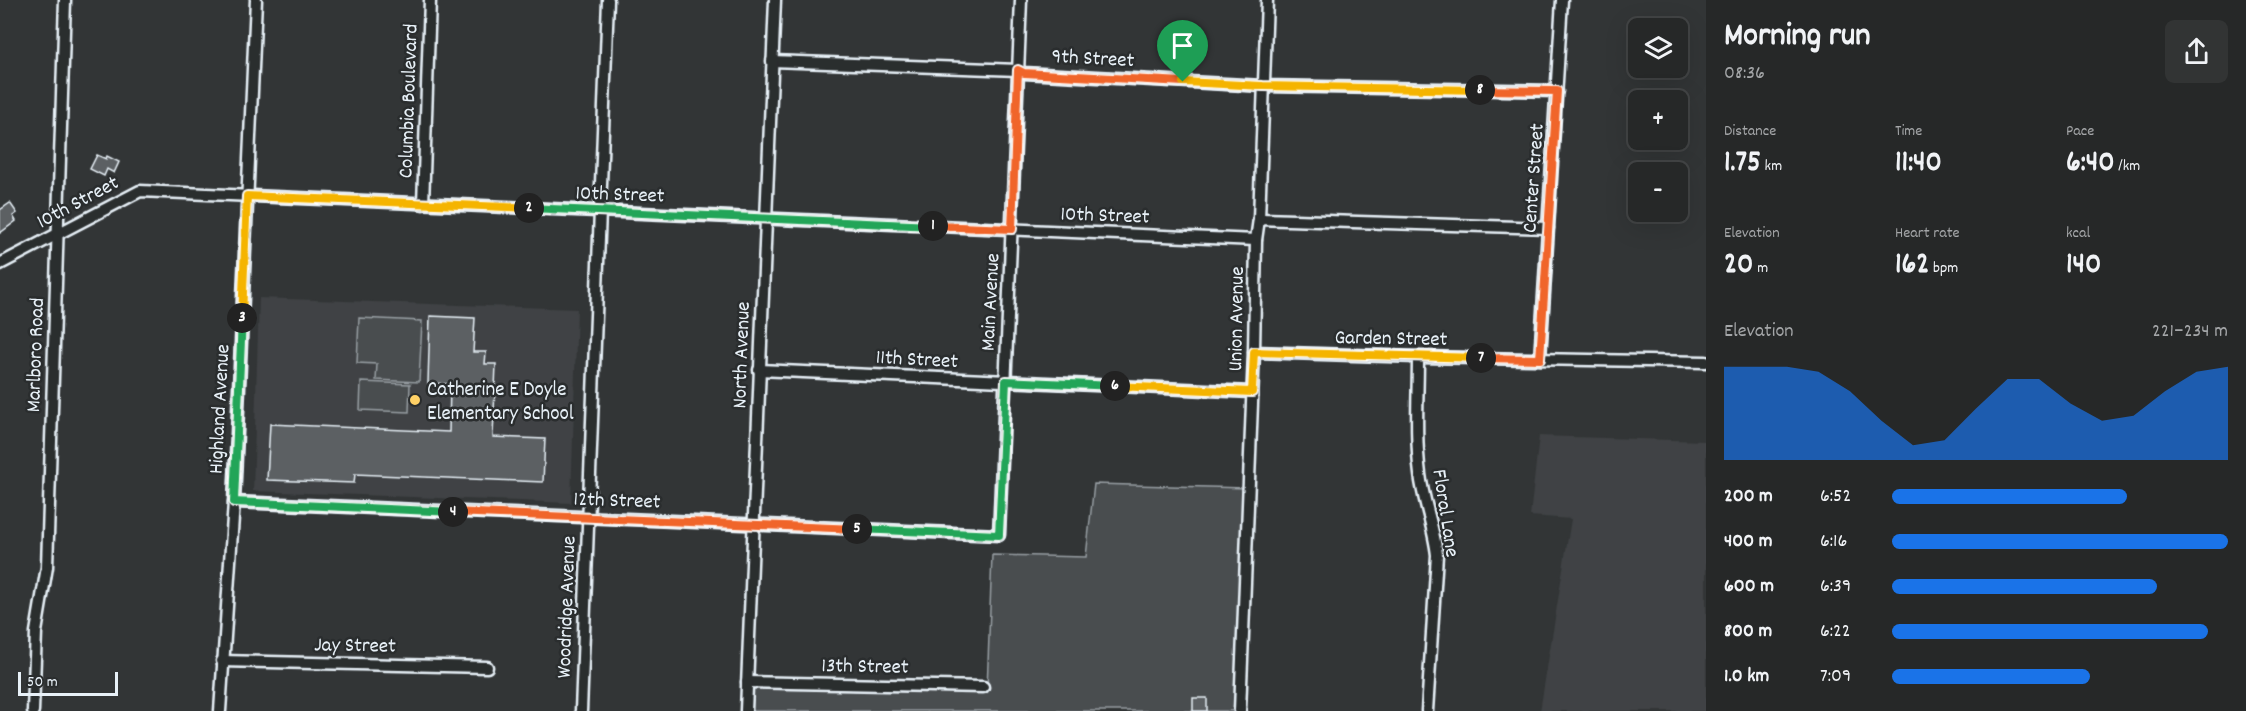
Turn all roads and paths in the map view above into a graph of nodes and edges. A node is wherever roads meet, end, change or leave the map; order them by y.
1 (65, 0) edge
2 (256, 0) edge
3 (430, 0) edge
4 (608, 0) edge
5 (775, 0) edge
6 (1021, 0) edge
7 (1267, 0) edge
8 (1562, 0) edge
9 (772, 61) junction
10 (1018, 70) junction
11 (1263, 86) junction
12 (1557, 91) junction
13 (247, 196) junction
14 (423, 204) junction
15 (598, 211) junction
16 (765, 218) junction
17 (1259, 219) junction
18 (1548, 228) junction
19 (1012, 229) junction
20 (57, 234) junction
21 (1256, 240) junction
22 (0, 264) edge
23 (1254, 352) junction
24 (1418, 357) junction
25 (1540, 359) junction
26 (1706, 362) edge
27 (759, 370) junction
28 (1006, 381) junction
29 (1252, 392) junction
30 (234, 502) junction
31 (588, 518) junction
32 (753, 525) junction
33 (999, 535) joint
34 (222, 661) junction
35 (487, 667) dead end
36 (747, 682) junction
37 (982, 687) dead end
38 (33, 711) edge
39 (220, 711) edge
40 (581, 711) edge
41 (746, 711) edge
42 (1240, 711) edge
43 (1427, 711) edge

1 - 20 street, Marlboro Road
2 - 13 street, Highland Avenue
3 - 14 street, Columbia Boulevard
4 - 15 street, Woodridge Avenue
5 - 9 street, North Avenue
6 - 10 street, Main Avenue
7 - 11 street, Union Avenue
8 - 12 street, Center Street
9 - 10 street, 9th Street
9 - 16 street, North Avenue
10 - 11 street, 9th Street
10 - 19 street, Main Avenue
11 - 12 street, 9th Street
11 - 17 street, Union Avenue
12 - 18 street, Center Street
13 - 14 street, 10th Street
13 - 20 street, 10th Street
13 - 30 street, Highland Avenue
14 - 15 street, 10th Street
15 - 16 street, 10th Street
15 - 31 street, Woodridge Avenue
16 - 19 street, 10th Street
16 - 27 street, North Avenue
17 - 18 street
17 - 21 street, Union Avenue
18 - 25 street, Center Street
19 - 21 street, 10th Street
19 - 28 street, Main Avenue
20 - 22 street, 10th Street
20 - 38 street, Marlboro Road
21 - 23 street, Union Avenue
23 - 24 street, Garden Street
23 - 29 street, Union Avenue
24 - 25 street, Garden Street
24 - 43 street, Floral Lane
25 - 26 street, Garden Street
27 - 28 street, 11th Street
27 - 32 street, North Avenue
28 - 29 street, 11th Street
28 - 33 street, Main Avenue
29 - 42 street, Union Avenue
30 - 31 street, 12th Street
30 - 34 street, Highland Avenue
31 - 32 street, 12th Street
31 - 40 street, Woodridge Avenue
32 - 33 street, 12th Street
32 - 36 street, North Avenue
34 - 35 street, Jay Street
34 - 39 street, Highland Avenue
36 - 37 street, 13th Street
36 - 41 street, North Avenue

